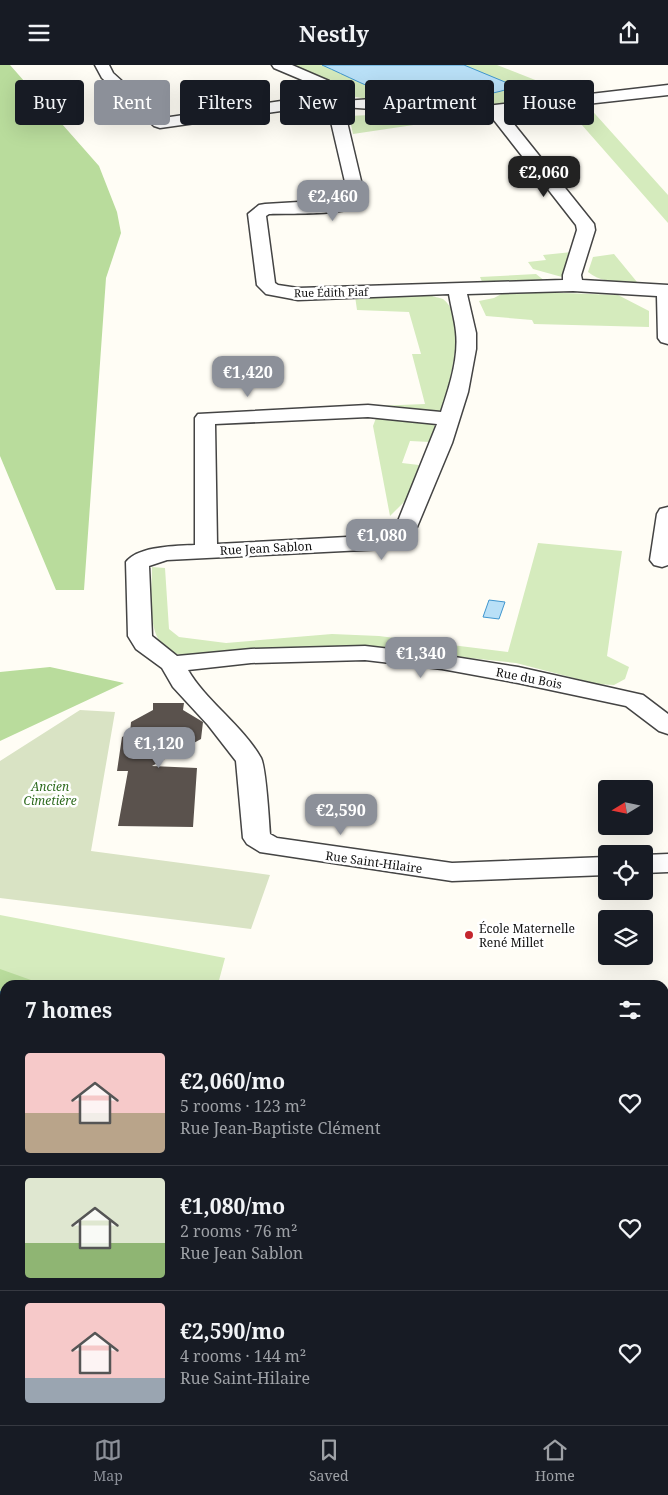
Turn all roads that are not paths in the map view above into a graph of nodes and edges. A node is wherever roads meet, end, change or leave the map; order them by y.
1 (102, 65) edge
2 (279, 65) edge
3 (313, 80) edge
4 (668, 91) edge
5 (355, 104) edge
6 (280, 106) edge
7 (495, 111) junction
8 (340, 125) edge
9 (573, 285) junction
10 (457, 288) junction
11 (667, 291) edge
12 (668, 338) edge
13 (450, 419) junction
14 (668, 515) edge
15 (206, 551) junction
16 (662, 560) dead end
17 (172, 664) junction
18 (668, 726) edge
19 (668, 863) edge
20 (653, 864) edge
21 (598, 865) edge

1 - 6 street
2 - 3 street
4 - 7 street
5 - 7 street
7 - 9 street
8 - 10 street, Rue Édith Piaf
9 - 10 street, Rue Édith Piaf
9 - 11 street, Rue Édith Piaf
10 - 13 street, Rue Jean Sablon
11 - 12 street
13 - 15 street, Rue Jean Sablon
13 - 15 street
14 - 16 street
15 - 17 street, Rue Jean Sablon
17 - 18 street, Rue du Bois
17 - 21 street, Rue Saint-Hilaire
19 - 20 street

